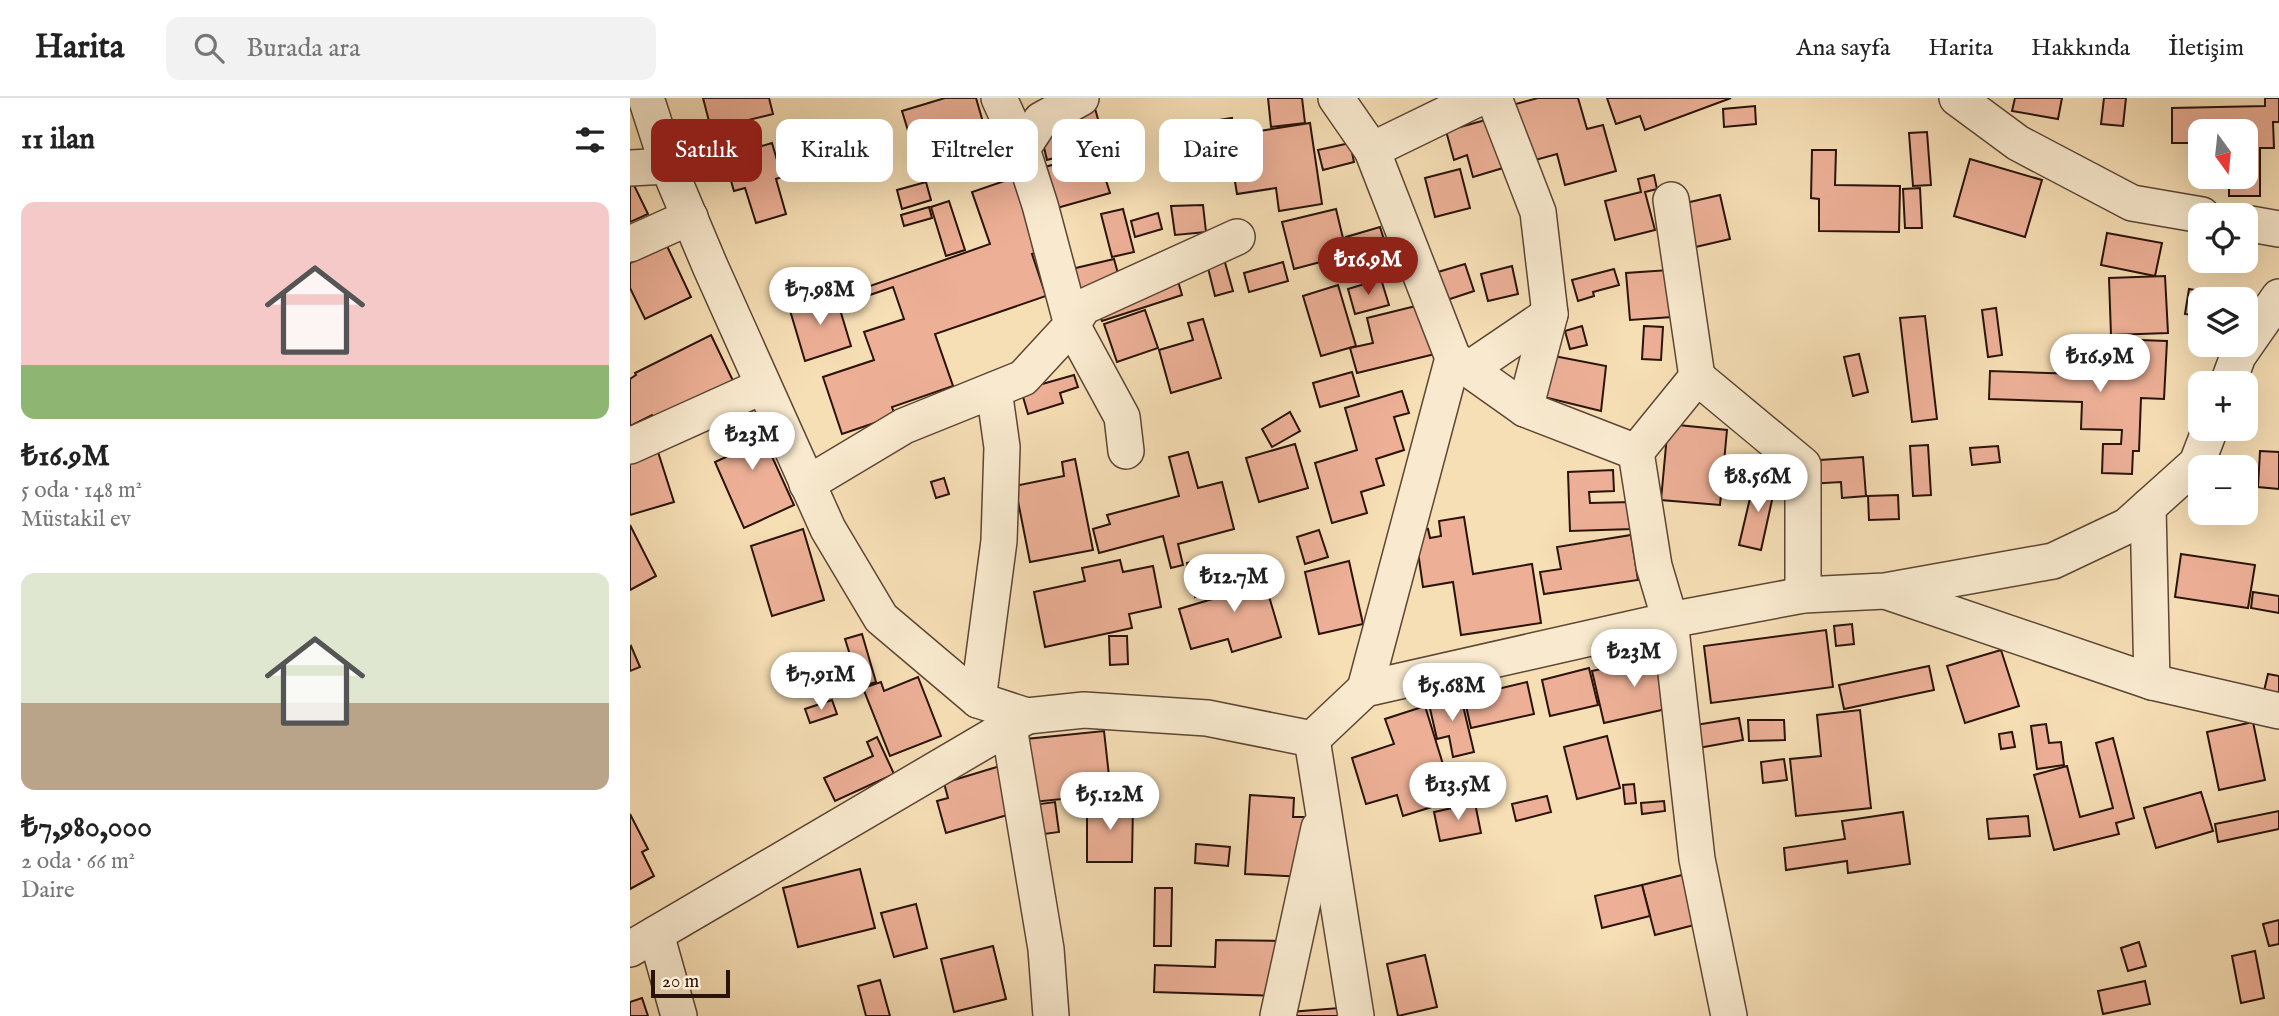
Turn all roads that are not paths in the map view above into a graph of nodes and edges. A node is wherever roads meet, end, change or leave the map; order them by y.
1 (646, 98) edge
2 (999, 98) edge
3 (1081, 98) edge
4 (1336, 98) edge
5 (1479, 98) edge
6 (1494, 98) edge
7 (1957, 98) edge
8 (653, 119) edge
9 (1008, 119) edge
10 (1038, 125) edge
11 (1372, 150) junction
12 (651, 167) edge
13 (630, 168) edge
14 (675, 182) edge
15 (1033, 182) edge
16 (1671, 200) dead end
17 (2188, 213) edge
18 (690, 218) junction
19 (2258, 225) edge
20 (2279, 229) edge
21 (1237, 237) dead end
22 (630, 244) edge
23 (2279, 297) edge
24 (1549, 314) junction
25 (1072, 325) junction
26 (1461, 363) junction
27 (2232, 371) edge
28 (1697, 377) junction
29 (763, 386) junction
30 (994, 390) junction
31 (1525, 408) junction
32 (2205, 441) edge
33 (630, 446) edge
34 (1125, 451) dead end
35 (1636, 452) junction
36 (807, 484) junction
37 (2148, 507) junction
38 (1885, 591) junction
39 (1803, 595) junction
40 (1670, 620) junction
41 (2152, 682) junction
42 (1365, 690) junction
43 (978, 700) junction
44 (2279, 711) edge
45 (1018, 722) junction
46 (1312, 739) junction
47 (1324, 807) junction
48 (643, 941) edge
49 (678, 1016) edge
50 (1051, 1016) edge
51 (1278, 1016) edge
52 (1356, 1016) edge
53 (1729, 1016) edge

1 - 8 street
2 - 9 street
3 - 10 street
4 - 11 street
5 - 11 street
6 - 24 street
7 - 17 street
11 - 26 street
12 - 13 street
14 - 18 street
15 - 25 street
16 - 28 street
18 - 22 street
18 - 29 street
19 - 20 street
21 - 25 street
23 - 27 street
24 - 26 street
24 - 31 street
25 - 30 street
25 - 34 street
26 - 31 street
26 - 42 street
28 - 35 street
28 - 39 street
29 - 33 street
29 - 36 street
30 - 36 street
30 - 43 street
31 - 35 street
32 - 37 street
35 - 40 street
36 - 43 street
37 - 38 street
37 - 41 street
38 - 39 street
38 - 41 street
39 - 40 street
40 - 42 street
40 - 53 street
41 - 44 street
42 - 46 street
43 - 45 street
45 - 46 street
45 - 48 street
45 - 50 street
46 - 47 street
47 - 51 street
47 - 52 street
48 - 49 street

